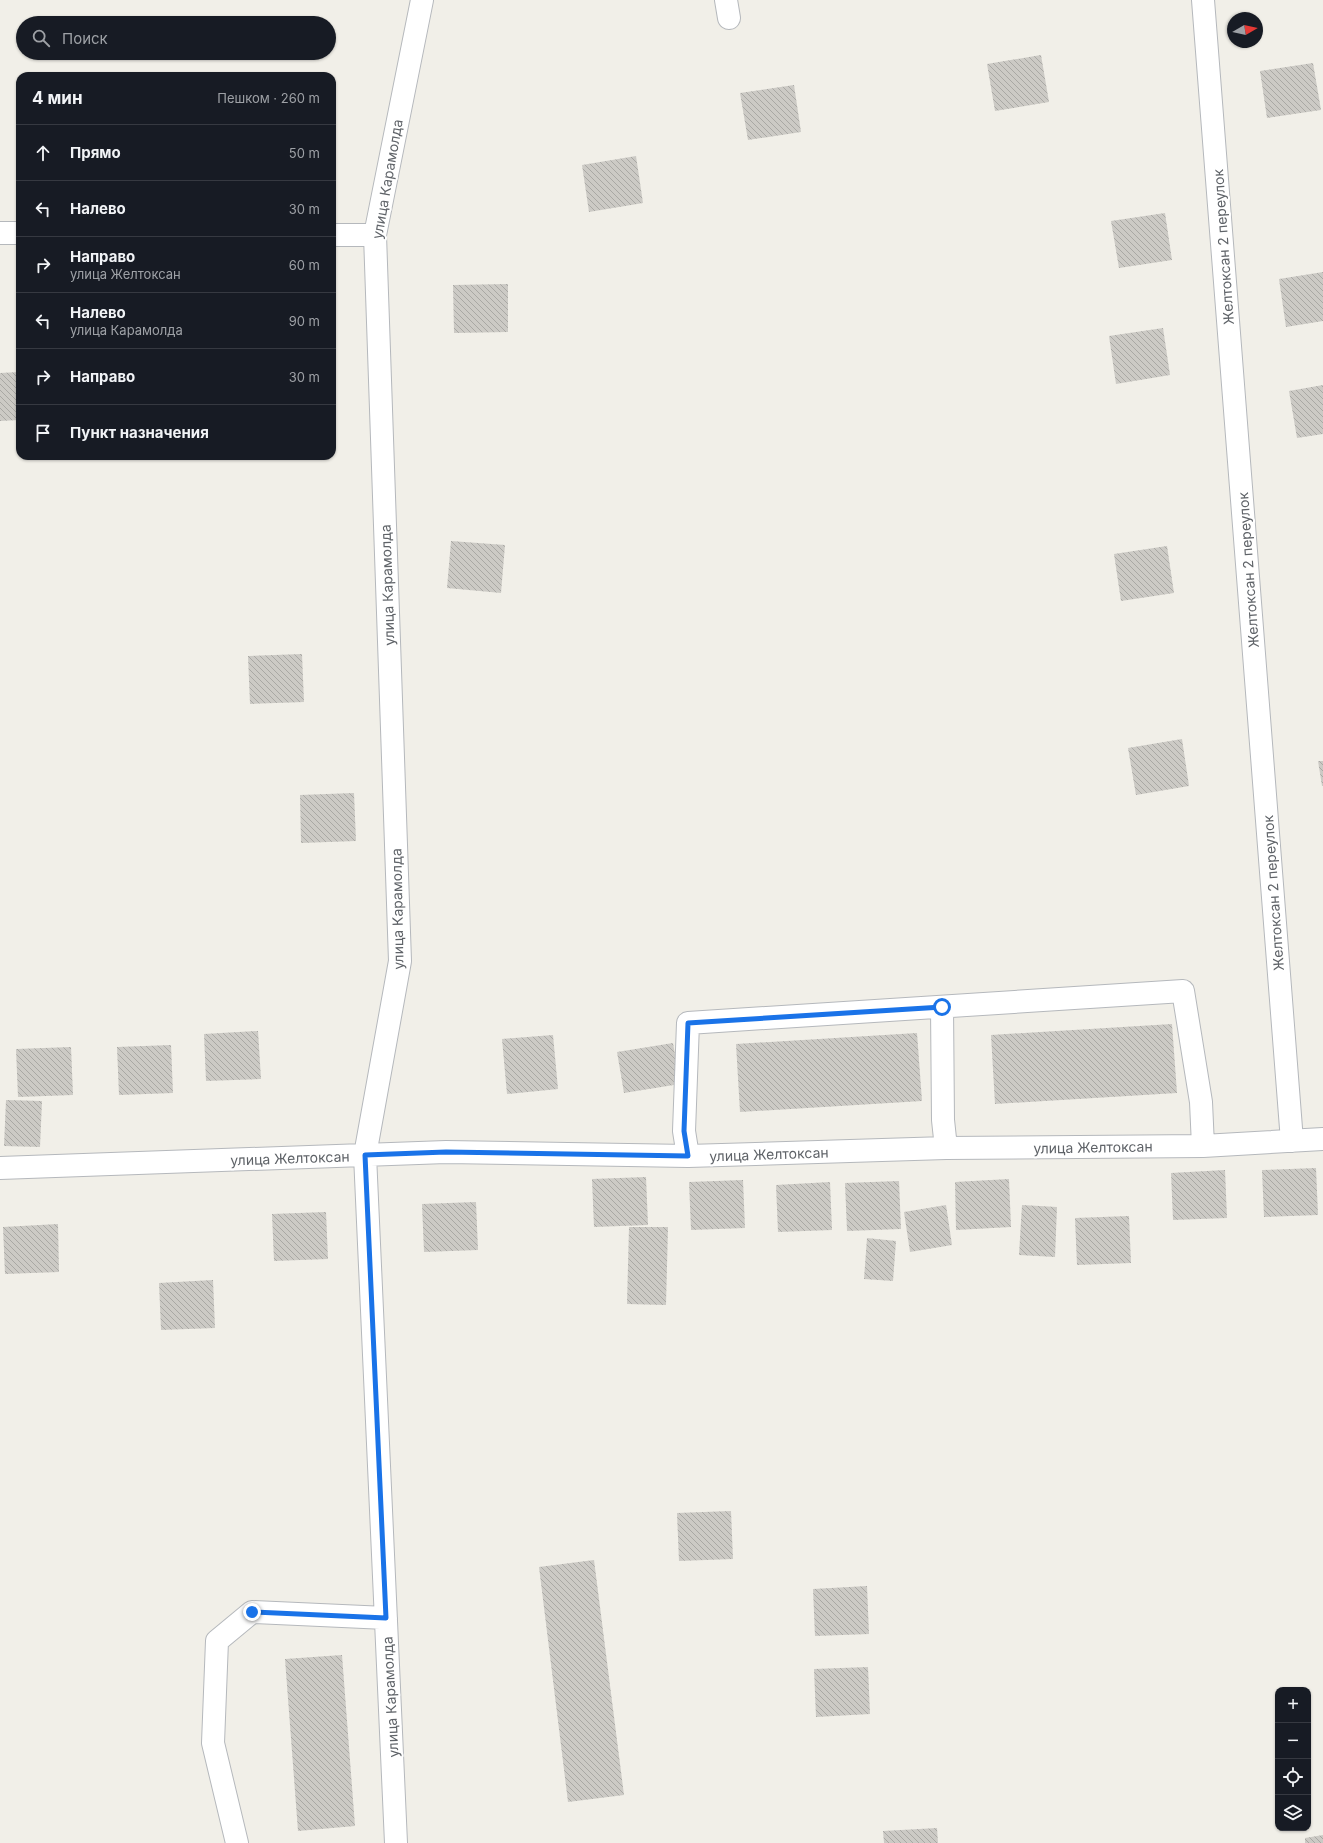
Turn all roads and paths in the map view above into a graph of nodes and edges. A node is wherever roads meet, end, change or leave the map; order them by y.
1 (422, 0) edge
2 (1203, 0) edge
3 (0, 233) edge
4 (16, 233) edge
5 (336, 235) edge
6 (375, 235) junction
7 (942, 1007) junction
8 (1323, 1139) edge
9 (1292, 1141) junction
10 (1202, 1146) junction
11 (946, 1148) junction
12 (365, 1155) junction
13 (688, 1156) junction
14 (0, 1168) edge
15 (386, 1618) junction
16 (237, 1843) edge
17 (396, 1843) edge

1 - 6 street, улица Карамолда
2 - 9 street, Желтоксан 2 переулок
3 - 4 street
5 - 6 street
6 - 12 street, улица Карамолда
7 - 10 street
7 - 11 street
7 - 13 street
8 - 9 street, улица Желтоксан
9 - 10 street, улица Желтоксан
10 - 11 street, улица Желтоксан
11 - 13 street, улица Желтоксан
12 - 13 street, улица Желтоксан
12 - 14 street, улица Желтоксан
12 - 15 street, улица Карамолда
15 - 16 street
15 - 17 street, улица Карамолда

